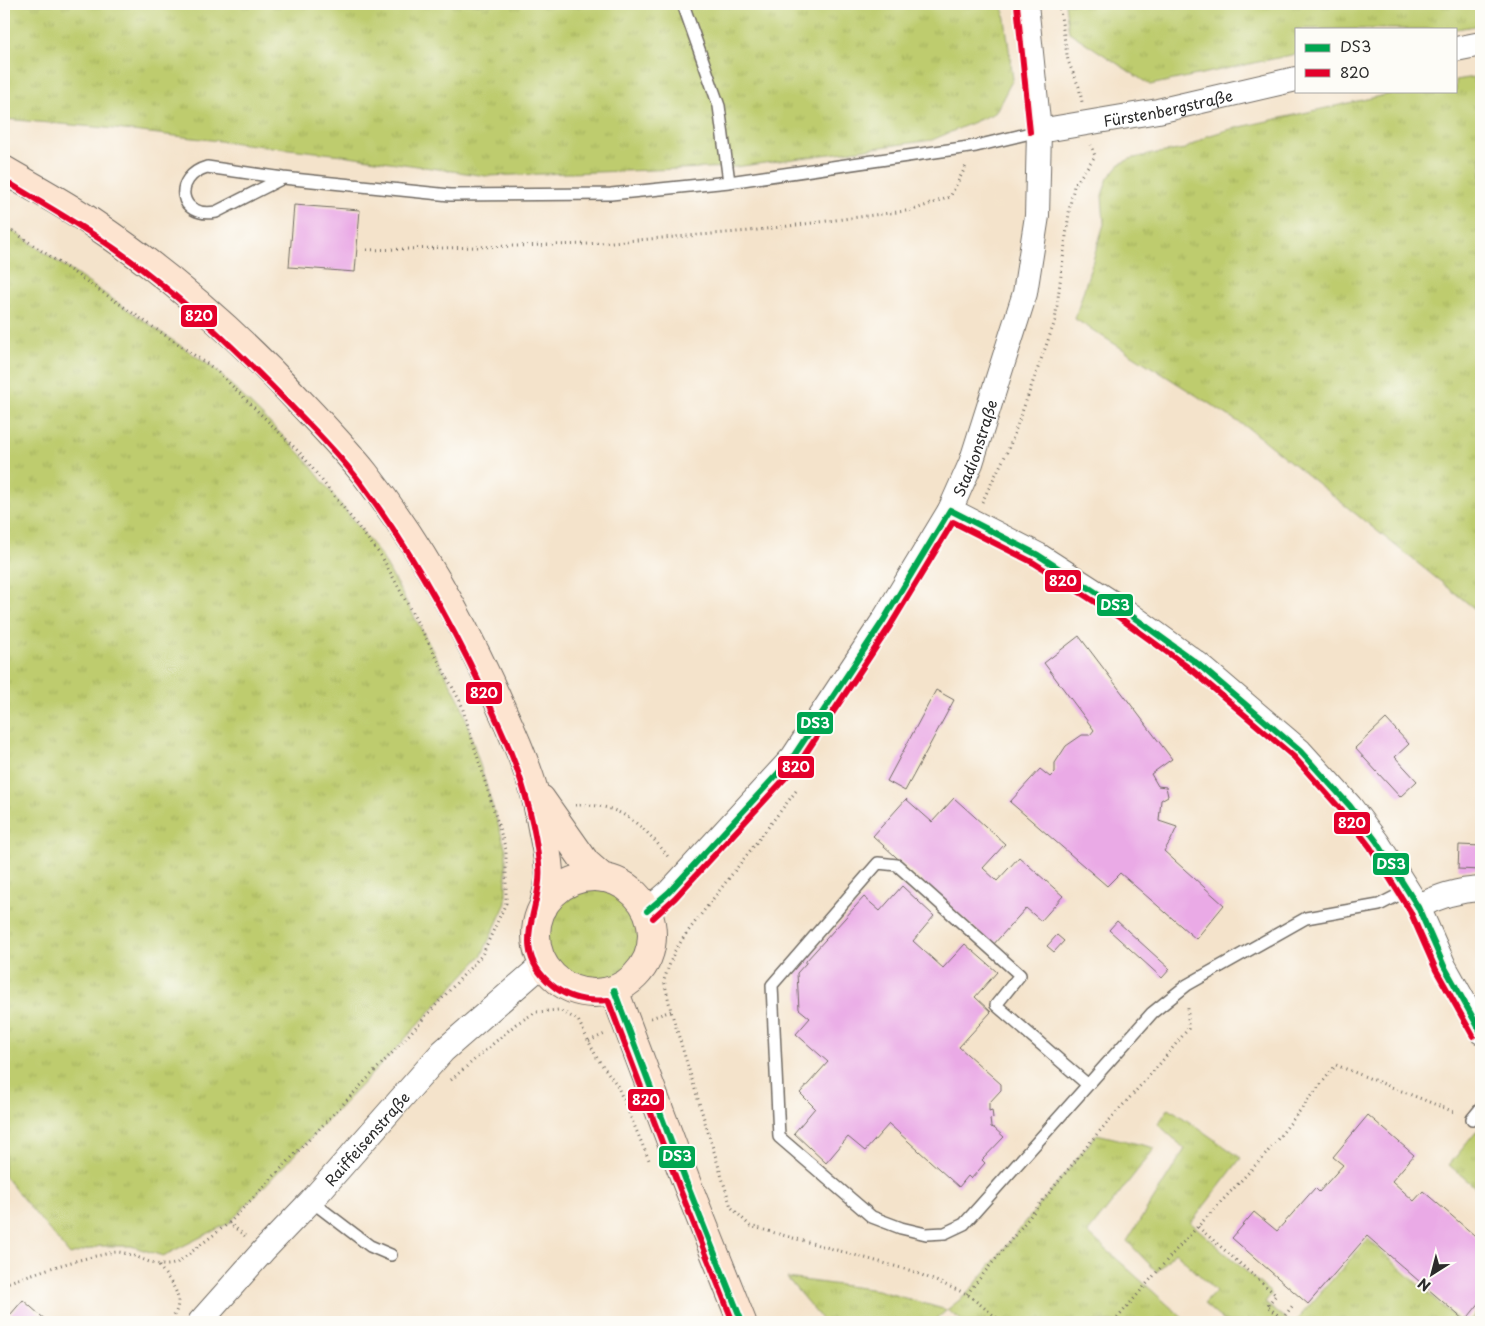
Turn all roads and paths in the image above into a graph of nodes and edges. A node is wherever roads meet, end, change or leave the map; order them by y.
1 (682, 4) edge
2 (1026, 4) edge
3 (1059, 4) edge
4 (1481, 44) edge
5 (1458, 48) edge
6 (1295, 79) edge
7 (1083, 125) junction
8 (1039, 131) junction
9 (976, 146) junction
10 (4, 170) edge
11 (283, 178) junction
12 (730, 182) junction
13 (4, 225) edge
14 (366, 250) dead end
15 (950, 510) junction
16 (972, 521) junction
17 (541, 799) junction
18 (683, 877) junction
19 (603, 878) junction
20 (1481, 888) edge
21 (1413, 898) junction
22 (543, 908) junction
23 (647, 911) junction
24 (543, 964) junction
25 (1187, 985) junction
26 (614, 990) junction
27 (671, 1011) dead end
28 (1481, 1032) edge
29 (589, 1040) dead end
30 (446, 1084) dead end
31 (1088, 1085) junction
32 (1481, 1108) edge
33 (1472, 1119) joint
34 (311, 1201) junction
35 (229, 1223) junction
36 (1198, 1227) junction
37 (264, 1251) junction
38 (392, 1255) dead end
39 (159, 1266) junction
40 (4, 1284) edge
41 (967, 1294) junction
42 (1294, 1304) dead end
43 (1282, 1319) junction
44 (170, 1322) edge
45 (200, 1322) edge
46 (742, 1322) edge
47 (1002, 1322) edge
48 (1114, 1322) edge
49 (1286, 1322) edge

1 - 12 lane
2 - 8 street, Stadionstraße
3 - 7 path
4 - 5 street
6 - 7 street, Fürstenbergstraße
7 - 8 street, Fürstenbergstraße
7 - 16 path
8 - 9 lane
8 - 15 street, Stadionstraße
9 - 12 lane
9 - 14 path
10 - 17 main road
11 - 11 lane
11 - 12 lane
13 - 35 path
15 - 16 street
15 - 18 street, Stadionstraße
16 - 21 street
17 - 18 path
17 - 19 main road
17 - 22 main road
18 - 23 street, Stadionstraße
19 - 22 main road
19 - 23 main road
20 - 21 street
21 - 25 lane
21 - 28 street
22 - 24 main road
23 - 26 main road
24 - 26 main road
24 - 34 street, Raiffeisenstraße
25 - 31 lane
25 - 41 path
26 - 46 main road
27 - 41 path
29 - 30 path
31 - 31 lane
32 - 33 lane
33 - 36 path
34 - 37 street, Raiffeisenstraße
34 - 38 lane
35 - 37 path
35 - 39 path
36 - 43 path
36 - 48 path
37 - 45 street, Raiffeisenstraße
39 - 40 path
39 - 44 path
41 - 47 path
42 - 43 path
43 - 49 path

